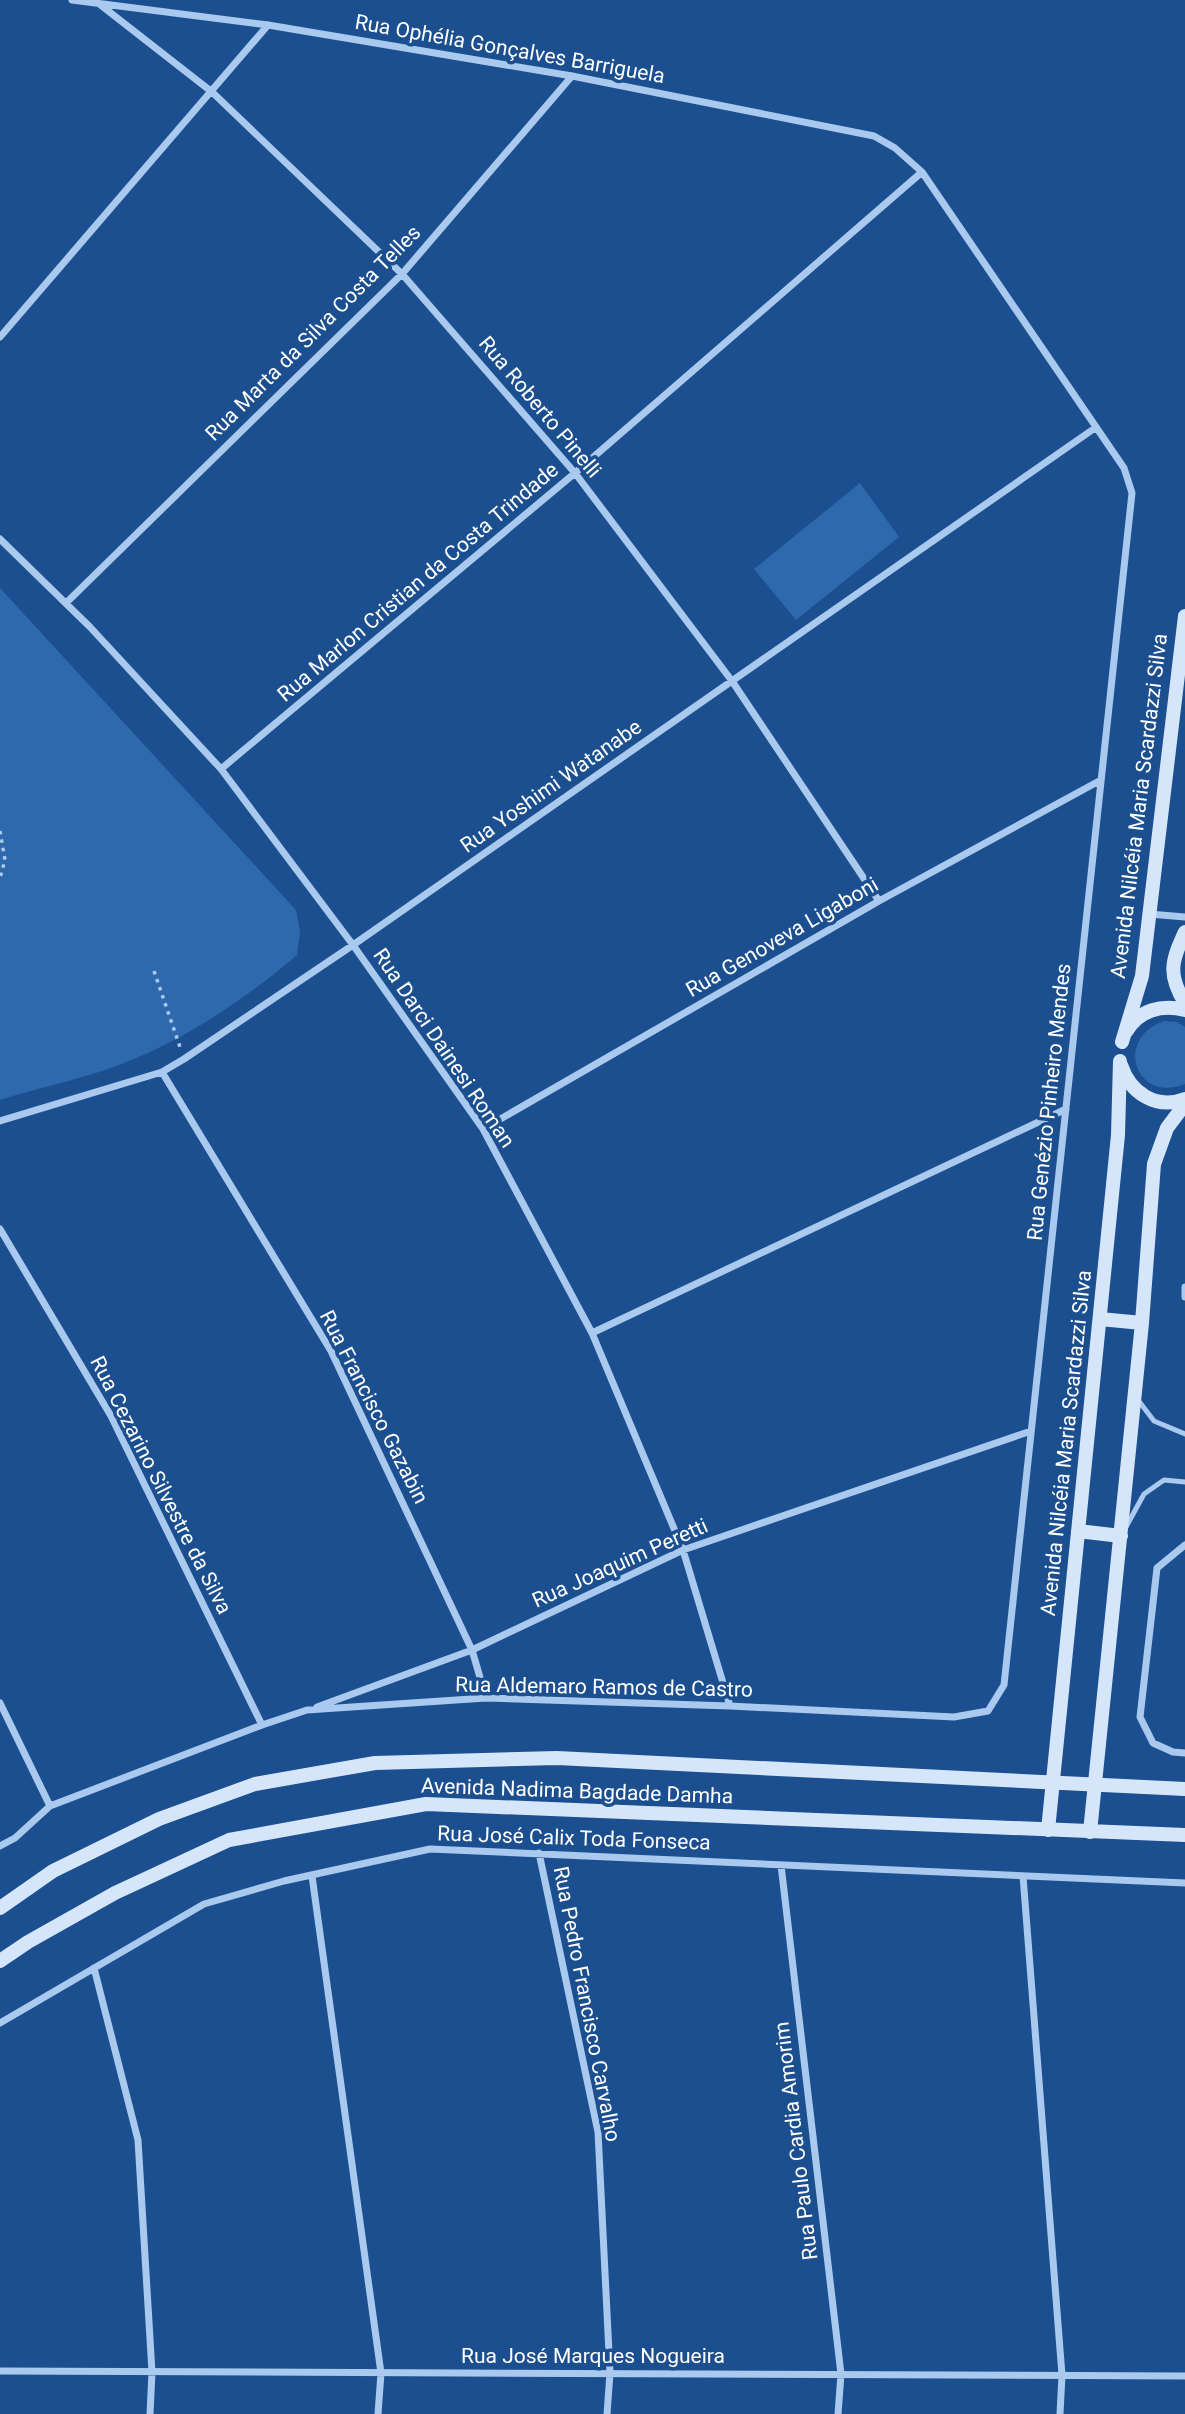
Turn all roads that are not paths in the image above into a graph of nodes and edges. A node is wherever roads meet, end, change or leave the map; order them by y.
1 (72, 0) edge
2 (97, 3) junction
3 (268, 25) junction
4 (572, 76) junction
5 (212, 92) junction
6 (922, 172) junction
7 (402, 274) junction
8 (0, 337) edge
9 (1095, 428) junction
10 (575, 473) junction
11 (1132, 493) joint
12 (0, 539) edge
13 (66, 603) junction
14 (1185, 616) edge
15 (732, 681) junction
16 (221, 769) junction
17 (1101, 780) junction
18 (879, 901) junction
19 (1149, 914) junction
20 (1185, 917) edge
21 (1185, 932) edge
22 (353, 945) junction
23 (1185, 1003) edge
24 (1185, 1010) edge
25 (1122, 1042) junction
26 (1120, 1061) junction
27 (162, 1072) junction
28 (1185, 1102) edge
29 (1066, 1109) junction
30 (0, 1121) edge
31 (483, 1129) junction
32 (0, 1229) edge
33 (1185, 1287) edge
34 (1185, 1297) edge
35 (1100, 1319) junction
36 (1142, 1324) junction
37 (592, 1333) junction
38 (1135, 1396) junction
39 (1031, 1431) junction
40 (1185, 1434) edge
41 (1185, 1482) edge
42 (1078, 1531) junction
43 (1121, 1536) junction
44 (1181, 1547) edge
45 (683, 1550) junction
46 (472, 1650) junction
47 (486, 1698) junction
48 (0, 1703) edge
49 (730, 1706) junction
50 (307, 1710) junction
51 (988, 1711) joint
52 (262, 1725) junction
53 (1185, 1752) edge
54 (1053, 1782) junction
55 (1096, 1784) junction
56 (1185, 1788) edge
57 (50, 1806) junction
58 (1048, 1830) junction
59 (1090, 1832) junction
60 (1185, 1835) edge
61 (0, 1846) edge
62 (539, 1853) junction
63 (781, 1865) junction
64 (312, 1876) junction
65 (1023, 1876) junction
66 (1185, 1884) edge
67 (0, 1908) edge
68 (0, 1961) edge
69 (94, 1968) junction
70 (0, 2024) edge
71 (0, 2371) edge
72 (152, 2372) junction
73 (381, 2373) junction
74 (610, 2373) junction
75 (841, 2374) junction
76 (1062, 2375) junction
77 (1185, 2376) edge
78 (150, 2414) edge
79 (378, 2414) edge
80 (607, 2414) edge
81 (838, 2414) edge
82 (1060, 2414) edge

1 - 2 street, Rua Ophélia Gonçalves Barriguela
2 - 3 street, Rua Ophélia Gonçalves Barriguela
2 - 5 street, Rua Roberto Pinelli
3 - 4 street, Rua Ophélia Gonçalves Barriguela
3 - 5 street
4 - 6 street, Rua Ophélia Gonçalves Barriguela
4 - 7 street, Rua Marta da Silva Costa Telles
5 - 7 street, Rua Roberto Pinelli
5 - 8 street
6 - 9 street, Rua Ophélia Gonçalves Barriguela
6 - 10 street, Rua Marlon Cristian da Costa Trindade
7 - 10 street, Rua Roberto Pinelli
7 - 13 street, Rua Marta da Silva Costa Telles
9 - 11 street, Rua Ophélia Gonçalves Barriguela
9 - 15 street, Rua Yoshimi Watanabe
10 - 15 street, Rua Roberto Pinelli
10 - 16 street, Rua Marlon Cristian da Costa Trindade
11 - 17 street, Rua Genézio Pinheiro Mendes
12 - 13 street, Rua Darci Dainesi Roman
13 - 16 street, Rua Darci Dainesi Roman
14 - 19 street, Avenida Nilcéia Maria Scardazzi Silva
15 - 18 street, Rua Roberto Pinelli
15 - 22 street, Rua Yoshimi Watanabe
16 - 22 street, Rua Darci Dainesi Roman
17 - 18 street, Rua Genoveva Ligaboni
17 - 29 street, Rua Genézio Pinheiro Mendes
18 - 31 street, Rua Genoveva Ligaboni
19 - 20 street
19 - 25 street, Avenida Nilcéia Maria Scardazzi Silva
21 - 23 street
22 - 27 street, Rua Yoshimi Watanabe
22 - 31 street, Rua Darci Dainesi Roman
24 - 25 street
25 - 26 street, Avenida Nilcéia Maria Scardazzi Silva
26 - 28 street
26 - 35 street, Avenida Nilcéia Maria Scardazzi Silva
27 - 30 street, Rua Yoshimi Watanabe
27 - 46 street, Rua Francisco Gazabin
28 - 36 street
29 - 37 street
29 - 39 street, Rua Genézio Pinheiro Mendes
31 - 37 street, Rua Darci Dainesi Roman
32 - 52 street, Rua Cezarino Silvestre da Silva
33 - 34 street
35 - 36 street
35 - 42 street, Avenida Nilcéia Maria Scardazzi Silva
36 - 38 street
37 - 45 street, Rua Darci Dainesi Roman
38 - 40 lane
38 - 43 street
39 - 45 street, Rua Joaquim Peretti
39 - 51 street, Rua Genézio Pinheiro Mendes
41 - 43 lane
42 - 43 street
42 - 54 street, Avenida Nilcéia Maria Scardazzi Silva
43 - 55 street
44 - 53 street
45 - 46 street, Rua Joaquim Peretti
45 - 49 street, Rua Darci Dainesi Roman
46 - 47 street, Rua Francisco Gazabin
46 - 50 street, Rua Joaquim Peretti
47 - 49 street, Rua Aldemaro Ramos de Castro
47 - 50 street, Rua Aldemaro Ramos de Castro
48 - 57 street
49 - 51 street, Rua Aldemaro Ramos de Castro
50 - 52 street, Rua Aldemaro Ramos de Castro
52 - 57 street, Rua Aldemaro Ramos de Castro
54 - 55 street, Avenida Nadima Bagdade Damha
54 - 58 street, Avenida Nilcéia Maria Scardazzi Silva
54 - 67 street, Avenida Nadima Bagdade Damha
55 - 56 street, Avenida Nadima Bagdade Damha
55 - 59 street
57 - 61 street, Rua Aldemaro Ramos de Castro
58 - 59 street, Avenida Nadima Bagdade Damha
58 - 68 street, Avenida Nadima Bagdade Damha
59 - 60 street, Avenida Nadima Bagdade Damha
62 - 63 street, Rua José Calix Toda Fonseca
62 - 64 street, Rua José Calix Toda Fonseca
62 - 74 street, Rua Pedro Francisco Carvalho
63 - 65 street, Rua José Calix Toda Fonseca
63 - 75 street, Rua Paulo Cardia Amorim
64 - 69 street, Rua José Calix Toda Fonseca
64 - 73 street
65 - 66 street, Rua José Calix Toda Fonseca
65 - 76 street
69 - 70 street, Rua José Calix Toda Fonseca
69 - 72 street
71 - 72 street, Rua José Marques Nogueira
72 - 73 street, Rua José Marques Nogueira
72 - 78 street
73 - 74 street, Rua José Marques Nogueira
73 - 79 street
74 - 75 street, Rua José Marques Nogueira
74 - 80 street, Rua Pedro Francisco Carvalho
75 - 76 street, Rua José Marques Nogueira
75 - 81 street, Rua Paulo Cardia Amorim
76 - 77 street, Rua José Marques Nogueira
76 - 82 street

